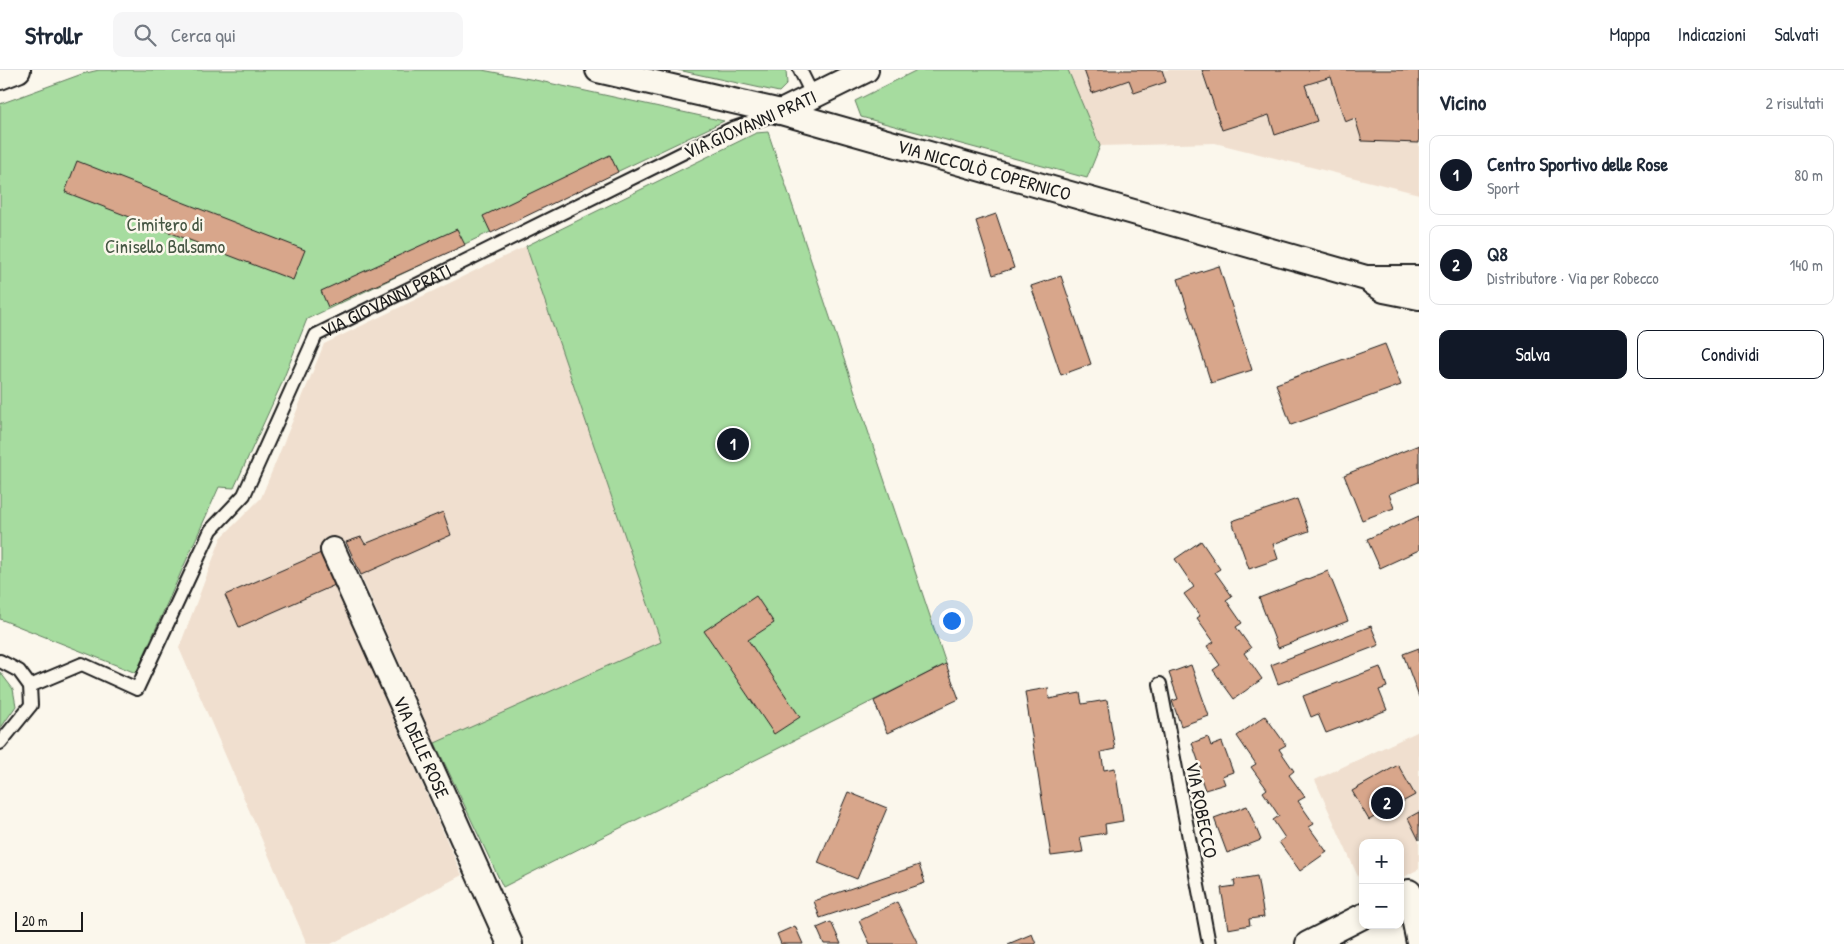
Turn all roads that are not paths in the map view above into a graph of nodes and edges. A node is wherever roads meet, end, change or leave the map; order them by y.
1 (18, 70) edge
2 (598, 70) edge
3 (800, 70) edge
4 (866, 70) edge
5 (0, 77) edge
6 (813, 96) junction
7 (780, 112) junction
8 (1366, 278) junction
9 (1419, 278) edge
10 (1419, 297) edge
11 (333, 550) dead end
12 (0, 661) edge
13 (1160, 684) dead end
14 (30, 686) junction
15 (0, 743) edge
16 (1409, 892) edge
17 (1359, 918) edge
18 (1419, 943) edge
19 (510, 944) edge
20 (1208, 944) edge
21 (1308, 944) edge

1 - 5 street
2 - 7 street, VIA NICCOLÒ COPERNICO
3 - 6 lane
4 - 6 street, VIA GIOVANNI PRATI
6 - 7 street, VIA GIOVANNI PRATI
7 - 8 street, VIA NICCOLÒ COPERNICO
7 - 14 lane, VIA GIOVANNI PRATI
8 - 9 street, VIA NICCOLÒ COPERNICO
8 - 10 street, VIA NICCOLÒ COPERNICO
11 - 19 street, VIA DELLE ROSE
12 - 14 lane
13 - 20 lane, VIA ROBECCO
14 - 15 lane
16 - 18 street
17 - 21 street

